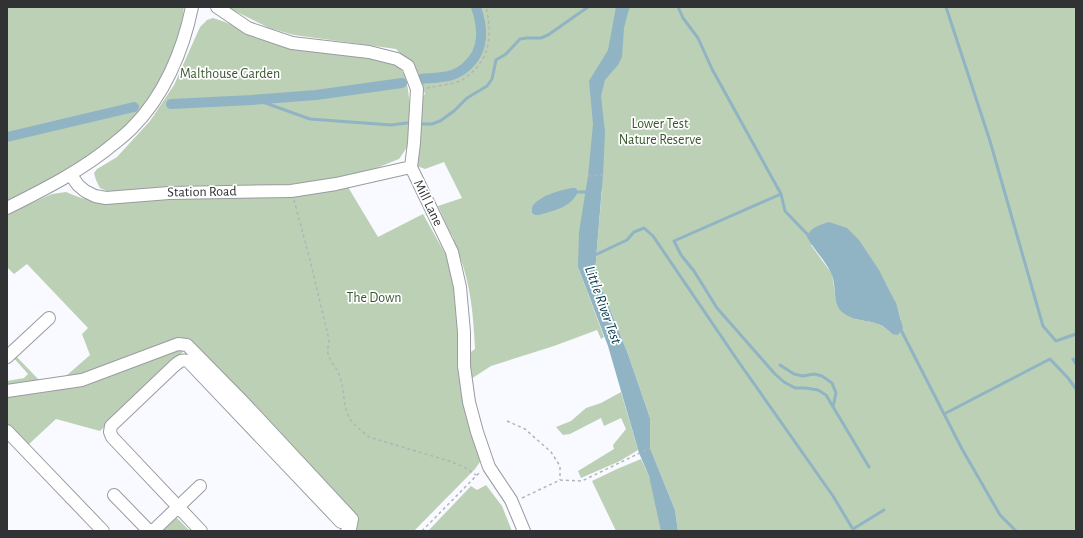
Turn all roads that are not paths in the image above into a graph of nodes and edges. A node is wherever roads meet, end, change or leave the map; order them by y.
1 (192, 7) edge
2 (217, 7) edge
3 (411, 167) junction
4 (71, 175) junction
5 (7, 208) edge
6 (49, 318) dead end
7 (7, 357) edge
8 (7, 390) edge
9 (7, 431) edge
10 (200, 486) dead end
11 (114, 495) dead end
12 (178, 507) junction
13 (344, 527) edge
14 (97, 529) edge
15 (149, 531) edge
16 (153, 531) edge
17 (201, 531) edge
18 (524, 531) edge

1 - 4 street
2 - 3 street, Mill Lane
3 - 4 street, Station Road
3 - 18 street, Mill Lane
4 - 5 street
6 - 7 street
8 - 13 street
9 - 14 street
10 - 12 street
11 - 15 street
12 - 13 street
12 - 16 street
12 - 17 street

